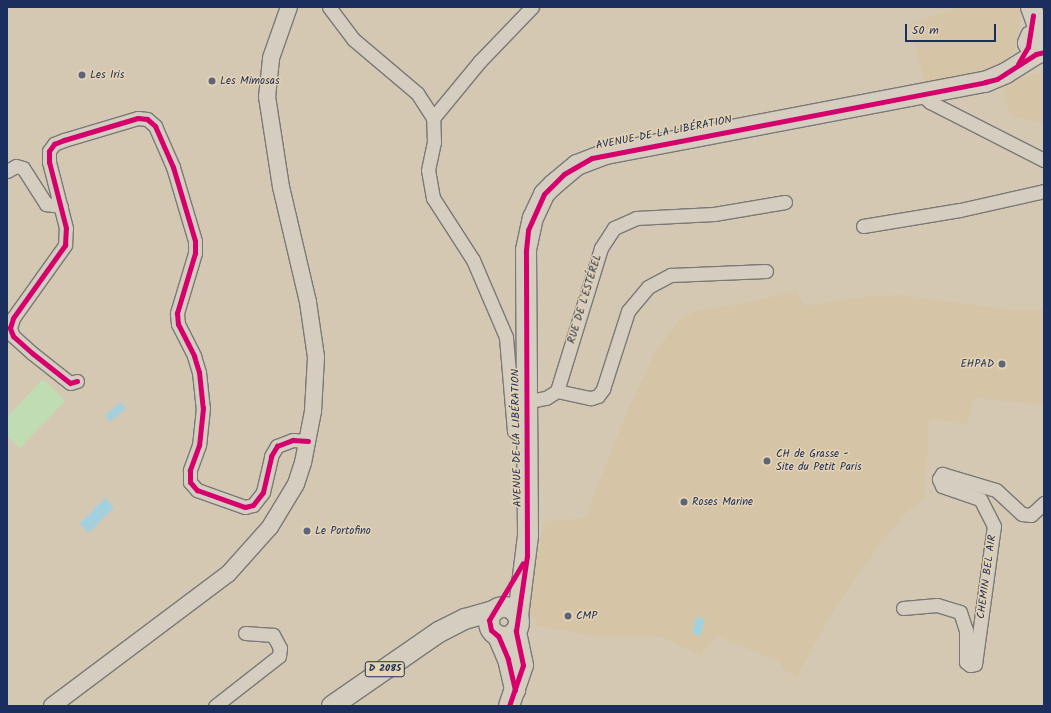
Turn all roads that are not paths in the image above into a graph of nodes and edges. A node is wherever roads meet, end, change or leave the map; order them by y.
1 (289, 7) edge
2 (329, 7) edge
3 (532, 7) edge
4 (1032, 11) edge
5 (1039, 45) edge
6 (921, 94) junction
7 (433, 118) junction
8 (1044, 160) edge
9 (7, 171) edge
10 (1044, 191) edge
11 (784, 202) dead end
12 (61, 206) junction
13 (863, 226) dead end
14 (766, 271) dead end
15 (77, 381) dead end
16 (557, 391) junction
17 (525, 402) junction
18 (526, 439) junction
19 (308, 441) junction
20 (1044, 503) edge
21 (903, 608) dead end
22 (502, 622) junction
23 (245, 634) dead end
24 (512, 699) edge
25 (52, 706) edge
26 (215, 706) edge
27 (332, 706) edge

1 - 19 street
2 - 7 street
3 - 7 street
4 - 5 main road, AVENUE DE LA LIBÉRATION
5 - 6 main road, AVENUE DE LA LIBÉRATION
6 - 8 street
6 - 17 main road, AVENUE DE LA LIBÉRATION
7 - 18 street
9 - 12 street
10 - 13 street
11 - 16 street, RUE DE L'ESTÉREL
12 - 15 street
12 - 19 street
14 - 16 street
16 - 17 street
17 - 18 main road, AVENUE DE LA LIBÉRATION
18 - 22 main road, AVENUE DE LA LIBÉRATION
19 - 25 street
20 - 21 street, CHEMIN BEL AIR
22 - 24 main road
22 - 27 main road, D 2085
23 - 26 street

